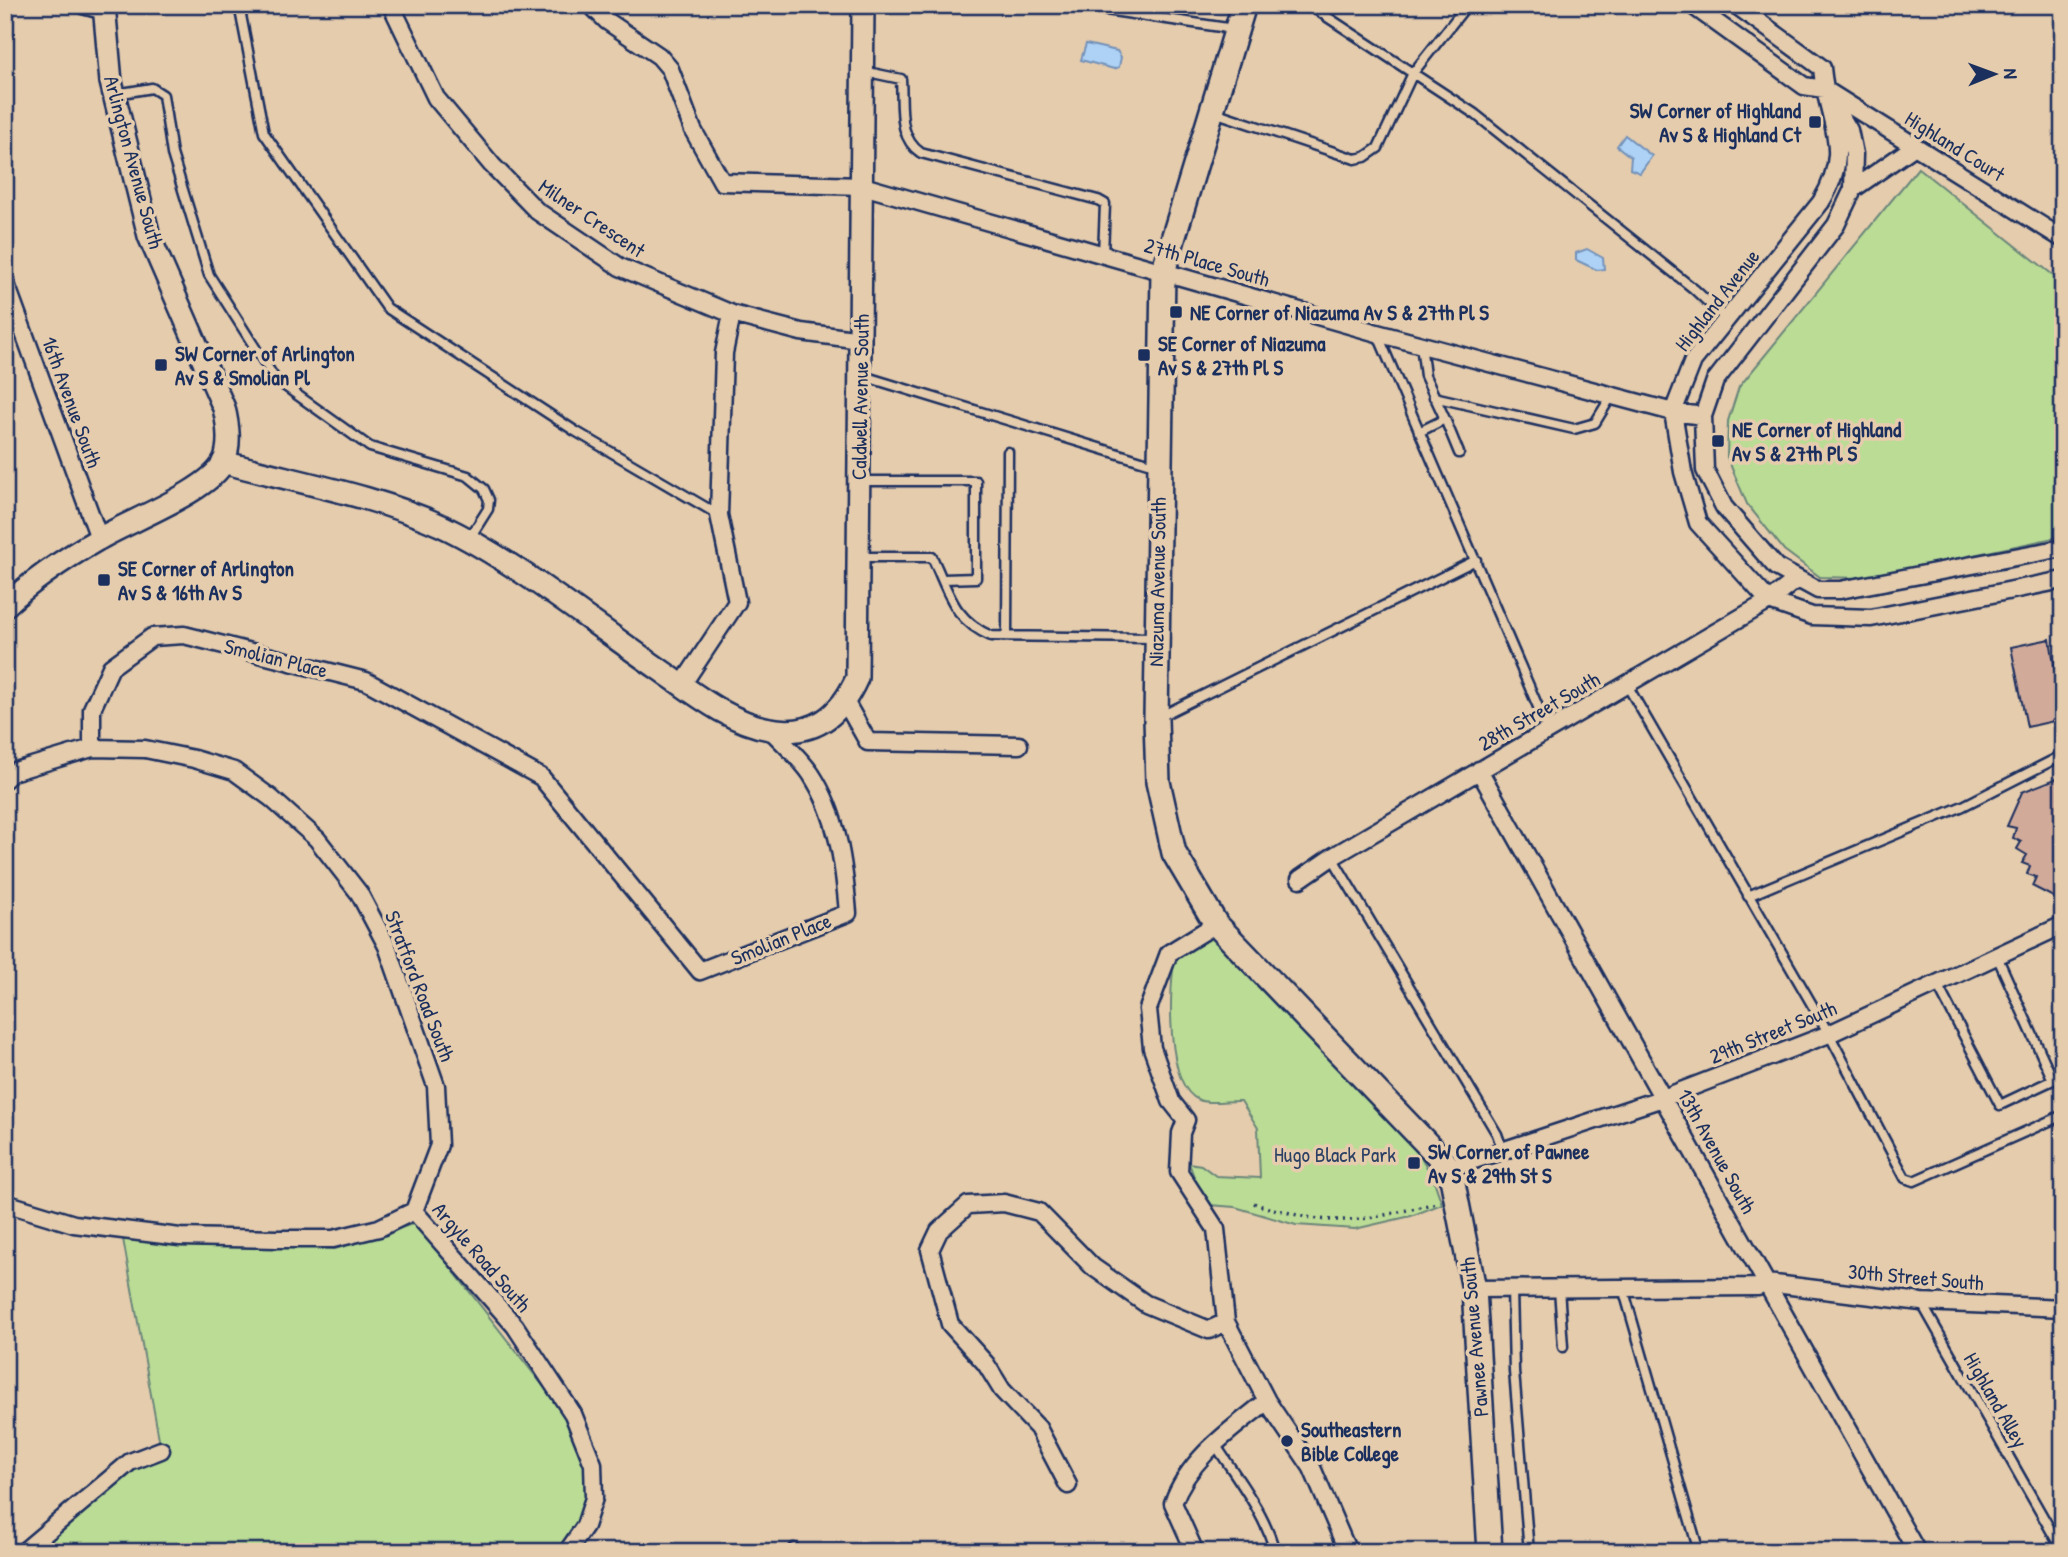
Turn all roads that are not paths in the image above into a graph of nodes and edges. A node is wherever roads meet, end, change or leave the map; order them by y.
1 (83, 5) edge
2 (239, 5) edge
3 (391, 5) edge
4 (591, 5) edge
5 (863, 5) edge
6 (1072, 5) edge
7 (1244, 5) edge
8 (1309, 5) edge
9 (1467, 5) edge
10 (1692, 5) edge
11 (1736, 5) edge
12 (104, 8) edge
13 (1237, 29) junction
14 (863, 71) junction
15 (1413, 73) junction
16 (1824, 89) junction
17 (114, 94) junction
18 (1212, 111) junction
19 (1915, 146) junction
20 (863, 186) junction
21 (1853, 189) junction
22 (2063, 239) edge
23 (1103, 255) junction
24 (1163, 272) junction
25 (5, 281) edge
26 (732, 314) junction
27 (1726, 319) junction
28 (1377, 333) junction
29 (861, 340) junction
30 (1421, 344) junction
31 (861, 376) junction
32 (1612, 395) junction
33 (1434, 397) junction
34 (1673, 412) junction
35 (1703, 416) junction
36 (1444, 419) junction
37 (1419, 432) junction
38 (1008, 452) dead end
39 (1459, 453) dead end
40 (223, 462) junction
41 (1158, 466) junction
42 (859, 481) junction
43 (719, 515) junction
44 (99, 538) junction
45 (468, 541) junction
46 (2063, 548) edge
47 (859, 557) junction
48 (1476, 560) junction
49 (943, 579) junction
50 (1797, 579) junction
51 (2063, 580) edge
52 (1769, 601) junction
53 (5, 606) edge
54 (1007, 636) junction
55 (1157, 639) junction
56 (682, 685) junction
57 (1627, 685) junction
58 (846, 703) junction
59 (1156, 719) junction
60 (771, 730) junction
61 (1548, 730) junction
62 (1019, 746) dead end
63 (92, 748) junction
64 (2063, 755) edge
65 (1479, 770) junction
66 (5, 779) edge
67 (1332, 857) junction
68 (1300, 878) dead end
69 (1748, 896) junction
70 (1216, 924) junction
71 (2063, 925) edge
72 (1996, 954) junction
73 (1936, 983) junction
74 (1829, 1034) junction
75 (1663, 1098) junction
76 (2063, 1115) edge
77 (1503, 1151) junction
78 (1450, 1168) junction
79 (5, 1203) edge
80 (414, 1211) junction
81 (1767, 1283) junction
82 (1559, 1288) junction
83 (1623, 1288) junction
84 (1474, 1289) junction
85 (1512, 1289) junction
86 (1921, 1302) junction
87 (2063, 1307) edge
88 (1226, 1322) junction
89 (1563, 1347) dead end
90 (1268, 1401) junction
91 (1215, 1444) junction
92 (161, 1450) dead end
93 (1068, 1485) dead end
94 (23, 1552) edge
95 (567, 1552) edge
96 (1195, 1552) edge
97 (1275, 1552) edge
98 (1348, 1552) edge
99 (1490, 1552) edge
100 (1529, 1552) edge
101 (1699, 1552) edge
102 (1917, 1552) edge
103 (2063, 1552) edge

1 - 12 street
2 - 43 lane
3 - 26 street, Milner Crescent
4 - 20 street, 27th Place South
5 - 14 street, Caldwell Avenue South
6 - 13 lane
7 - 13 main road, Niazuma Avenue South
8 - 15 lane
9 - 15 lane
10 - 16 street
11 - 16 street, Highland Avenue
12 - 17 street, Arlington Avenue South
13 - 18 main road, Niazuma Avenue South
14 - 20 street, Caldwell Avenue South
14 - 23 lane
15 - 18 lane
15 - 27 lane
16 - 19 street, Highland Court
16 - 21 street, Highland Avenue
16 - 27 street, Highland Avenue
17 - 40 street, Arlington Avenue South
17 - 45 lane
18 - 24 main road, Niazuma Avenue South
19 - 21 street, Highland Avenue
19 - 22 street, Highland Court
20 - 23 street, 27th Place South
20 - 29 street, Caldwell Avenue South
21 - 35 street, Highland Avenue
23 - 24 street, 27th Place South
24 - 28 street, 27th Place South
24 - 41 main road, Niazuma Avenue South
25 - 44 street, 16th Avenue South
26 - 29 street, Milner Crescent
26 - 43 street
27 - 34 street, Highland Avenue
28 - 30 street, 27th Place South
28 - 37 lane
29 - 31 street, Caldwell Avenue South
30 - 32 street, 27th Place South
30 - 33 lane
31 - 41 lane
31 - 42 street, Caldwell Avenue South
32 - 33 lane
32 - 34 street, 27th Place South
33 - 36 lane
34 - 35 street, 27th Place South
34 - 52 street
35 - 50 street, Highland Avenue
36 - 37 lane
36 - 39 lane
37 - 48 lane
38 - 54 lane
40 - 44 street
40 - 45 street
41 - 55 main road, Niazuma Avenue South
42 - 47 street, Caldwell Avenue South
42 - 49 lane
43 - 56 street
44 - 53 street
45 - 56 street
46 - 50 street, Highland Avenue
47 - 49 lane
47 - 58 street, Caldwell Avenue South
48 - 59 lane
48 - 61 lane
49 - 54 lane
50 - 52 street, 28th Street South
51 - 52 street
52 - 57 street, 28th Street South
54 - 55 lane
55 - 59 main road, Niazuma Avenue South
56 - 60 street
57 - 61 street, 28th Street South
57 - 69 lane
58 - 60 street
58 - 62 street
59 - 70 main road, Niazuma Avenue South
60 - 63 street, Smolian Place
61 - 65 street, 28th Street South
63 - 66 street, Stratford Road South
63 - 80 street, Stratford Road South
64 - 69 lane
65 - 67 street, 28th Street South
65 - 75 street, 13th Avenue South
67 - 68 street, 28th Street South
67 - 77 lane
69 - 74 lane
70 - 78 main road
70 - 88 street
71 - 72 street, 29th Street South
72 - 73 street, 29th Street South
72 - 73 lane
73 - 74 street, 29th Street South
74 - 75 street, 29th Street South
74 - 76 lane
75 - 77 street, 29th Street South
75 - 81 street, 13th Avenue South
77 - 78 street, 29th Street South
78 - 84 main road, Pawnee Avenue South
79 - 80 street, Argyle Road South
80 - 95 street, Argyle Road South
81 - 83 street, 30th Street South
81 - 86 street, 30th Street South
81 - 102 street, 13th Avenue South
82 - 83 street, 30th Street South
82 - 85 street, 30th Street South
82 - 89 lane
83 - 101 lane
84 - 85 street, 30th Street South
84 - 99 main road, Pawnee Avenue South
85 - 100 lane
86 - 87 street, 30th Street South
86 - 103 lane, Highland Alley
88 - 90 street
88 - 93 street
90 - 91 street
90 - 98 street
91 - 96 street
91 - 97 lane
92 - 94 street

